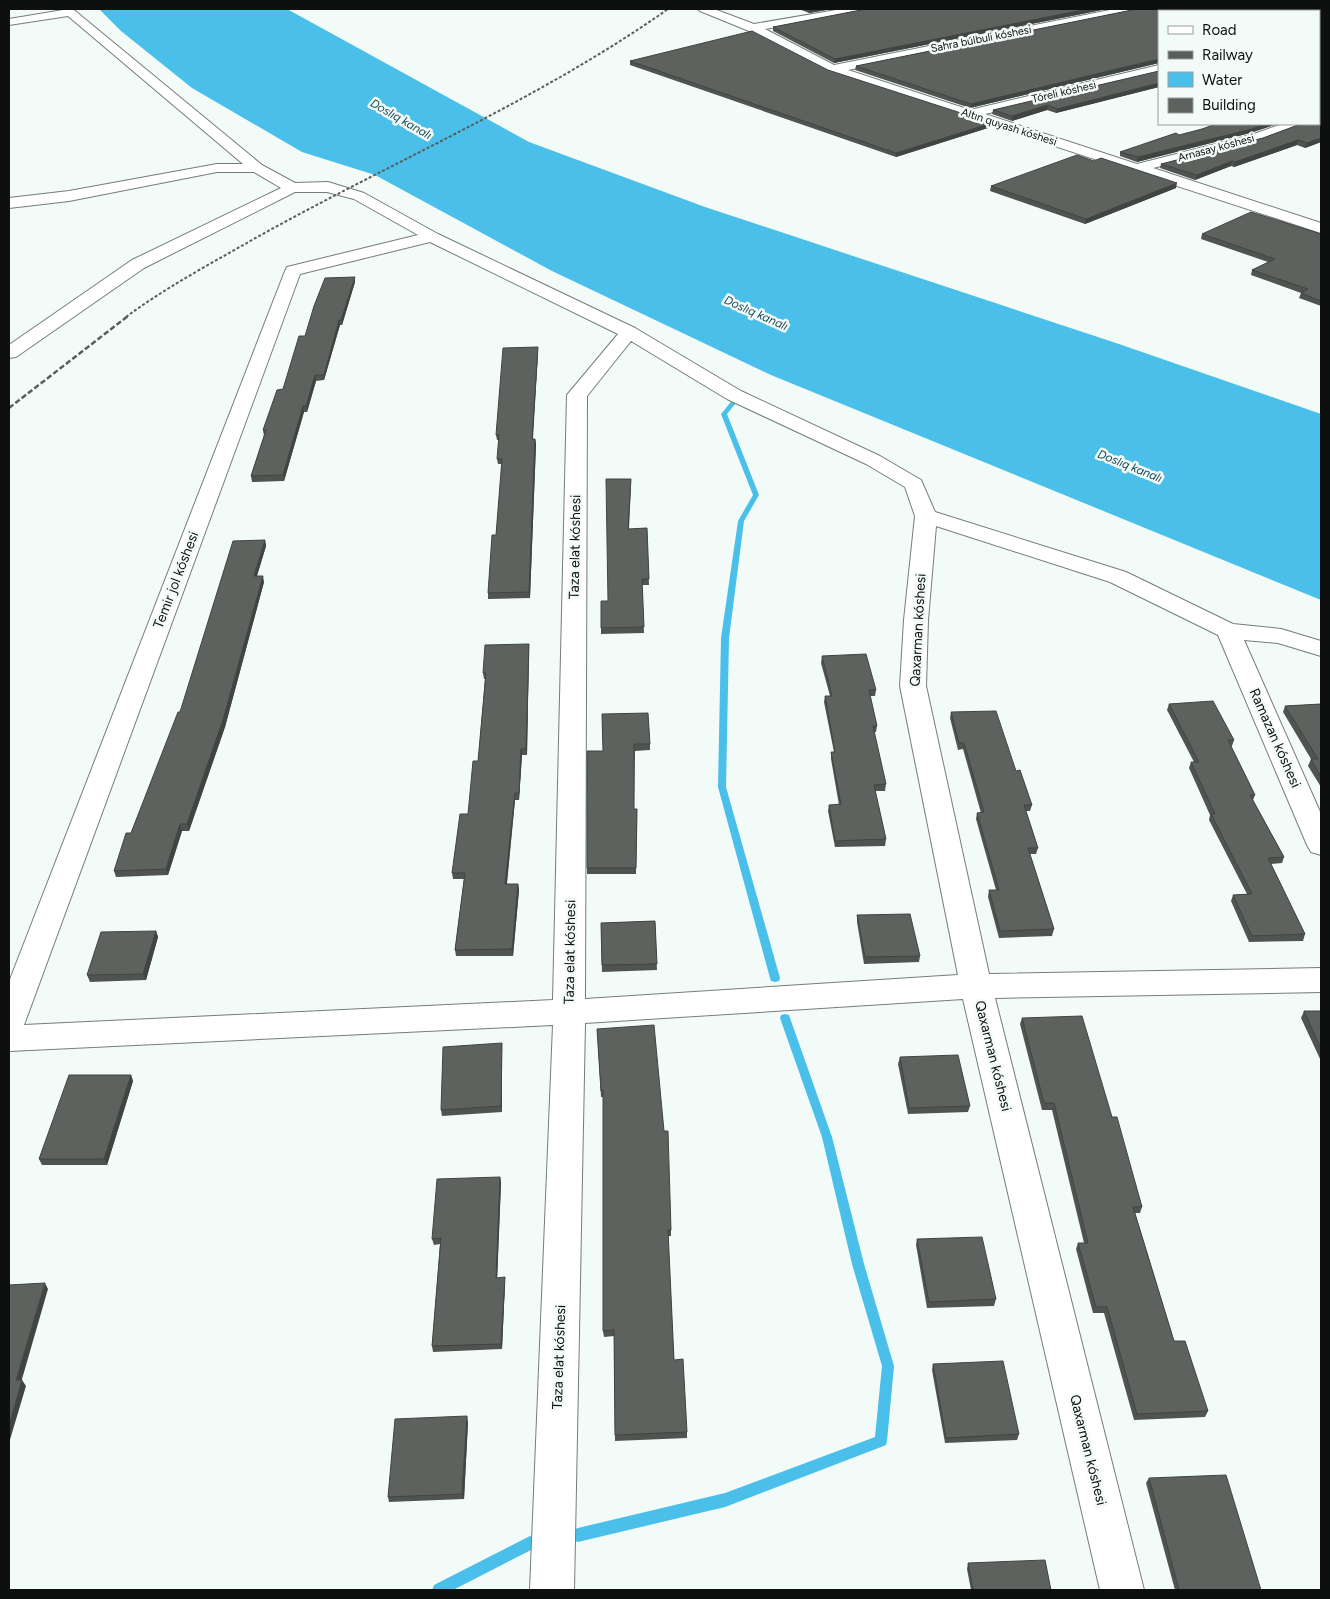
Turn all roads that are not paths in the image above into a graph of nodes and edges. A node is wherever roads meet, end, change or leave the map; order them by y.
1 (704, 9) edge
2 (860, 9) edge
3 (1131, 9) edge
4 (9, 22) edge
5 (753, 28) junction
6 (832, 69) junction
7 (1158, 69) edge
8 (969, 114) junction
9 (1291, 125) edge
10 (258, 168) junction
11 (1137, 168) junction
12 (292, 188) junction
13 (9, 204) edge
14 (1321, 228) edge
15 (432, 237) junction
16 (629, 332) junction
17 (9, 353) edge
18 (926, 516) junction
19 (1228, 631) junction
20 (1321, 649) edge
21 (1321, 845) edge
22 (1321, 980) edge
23 (976, 986) junction
24 (569, 1012) junction
25 (9, 1023) edge
26 (9, 1038) edge
27 (552, 1590) edge
28 (1122, 1590) edge

1 - 5 street, Altın quyash kóshesi
2 - 5 street
3 - 6 street, Sahra búlbuli kóshesi
4 - 10 street
5 - 6 street, Altın quyash kóshesi
6 - 8 street, Altın quyash kóshesi
7 - 8 street, Tóreli kóshesi
8 - 11 street, Altın quyash kóshesi
9 - 11 street, Arnasay kóshesi
10 - 12 street
10 - 13 street
11 - 14 street, Altın quyash kóshesi
12 - 15 street
12 - 17 street
15 - 16 street
15 - 25 street, Temir jol kóshesi
16 - 18 street
16 - 24 street, Taza elat kóshesi
18 - 19 street
18 - 23 street, Qaxarman kóshesi
19 - 20 street
19 - 21 street, Ramazan kóshesi
22 - 23 street
23 - 24 street
23 - 28 street, Qaxarman kóshesi
24 - 26 street
24 - 27 street, Taza elat kóshesi

